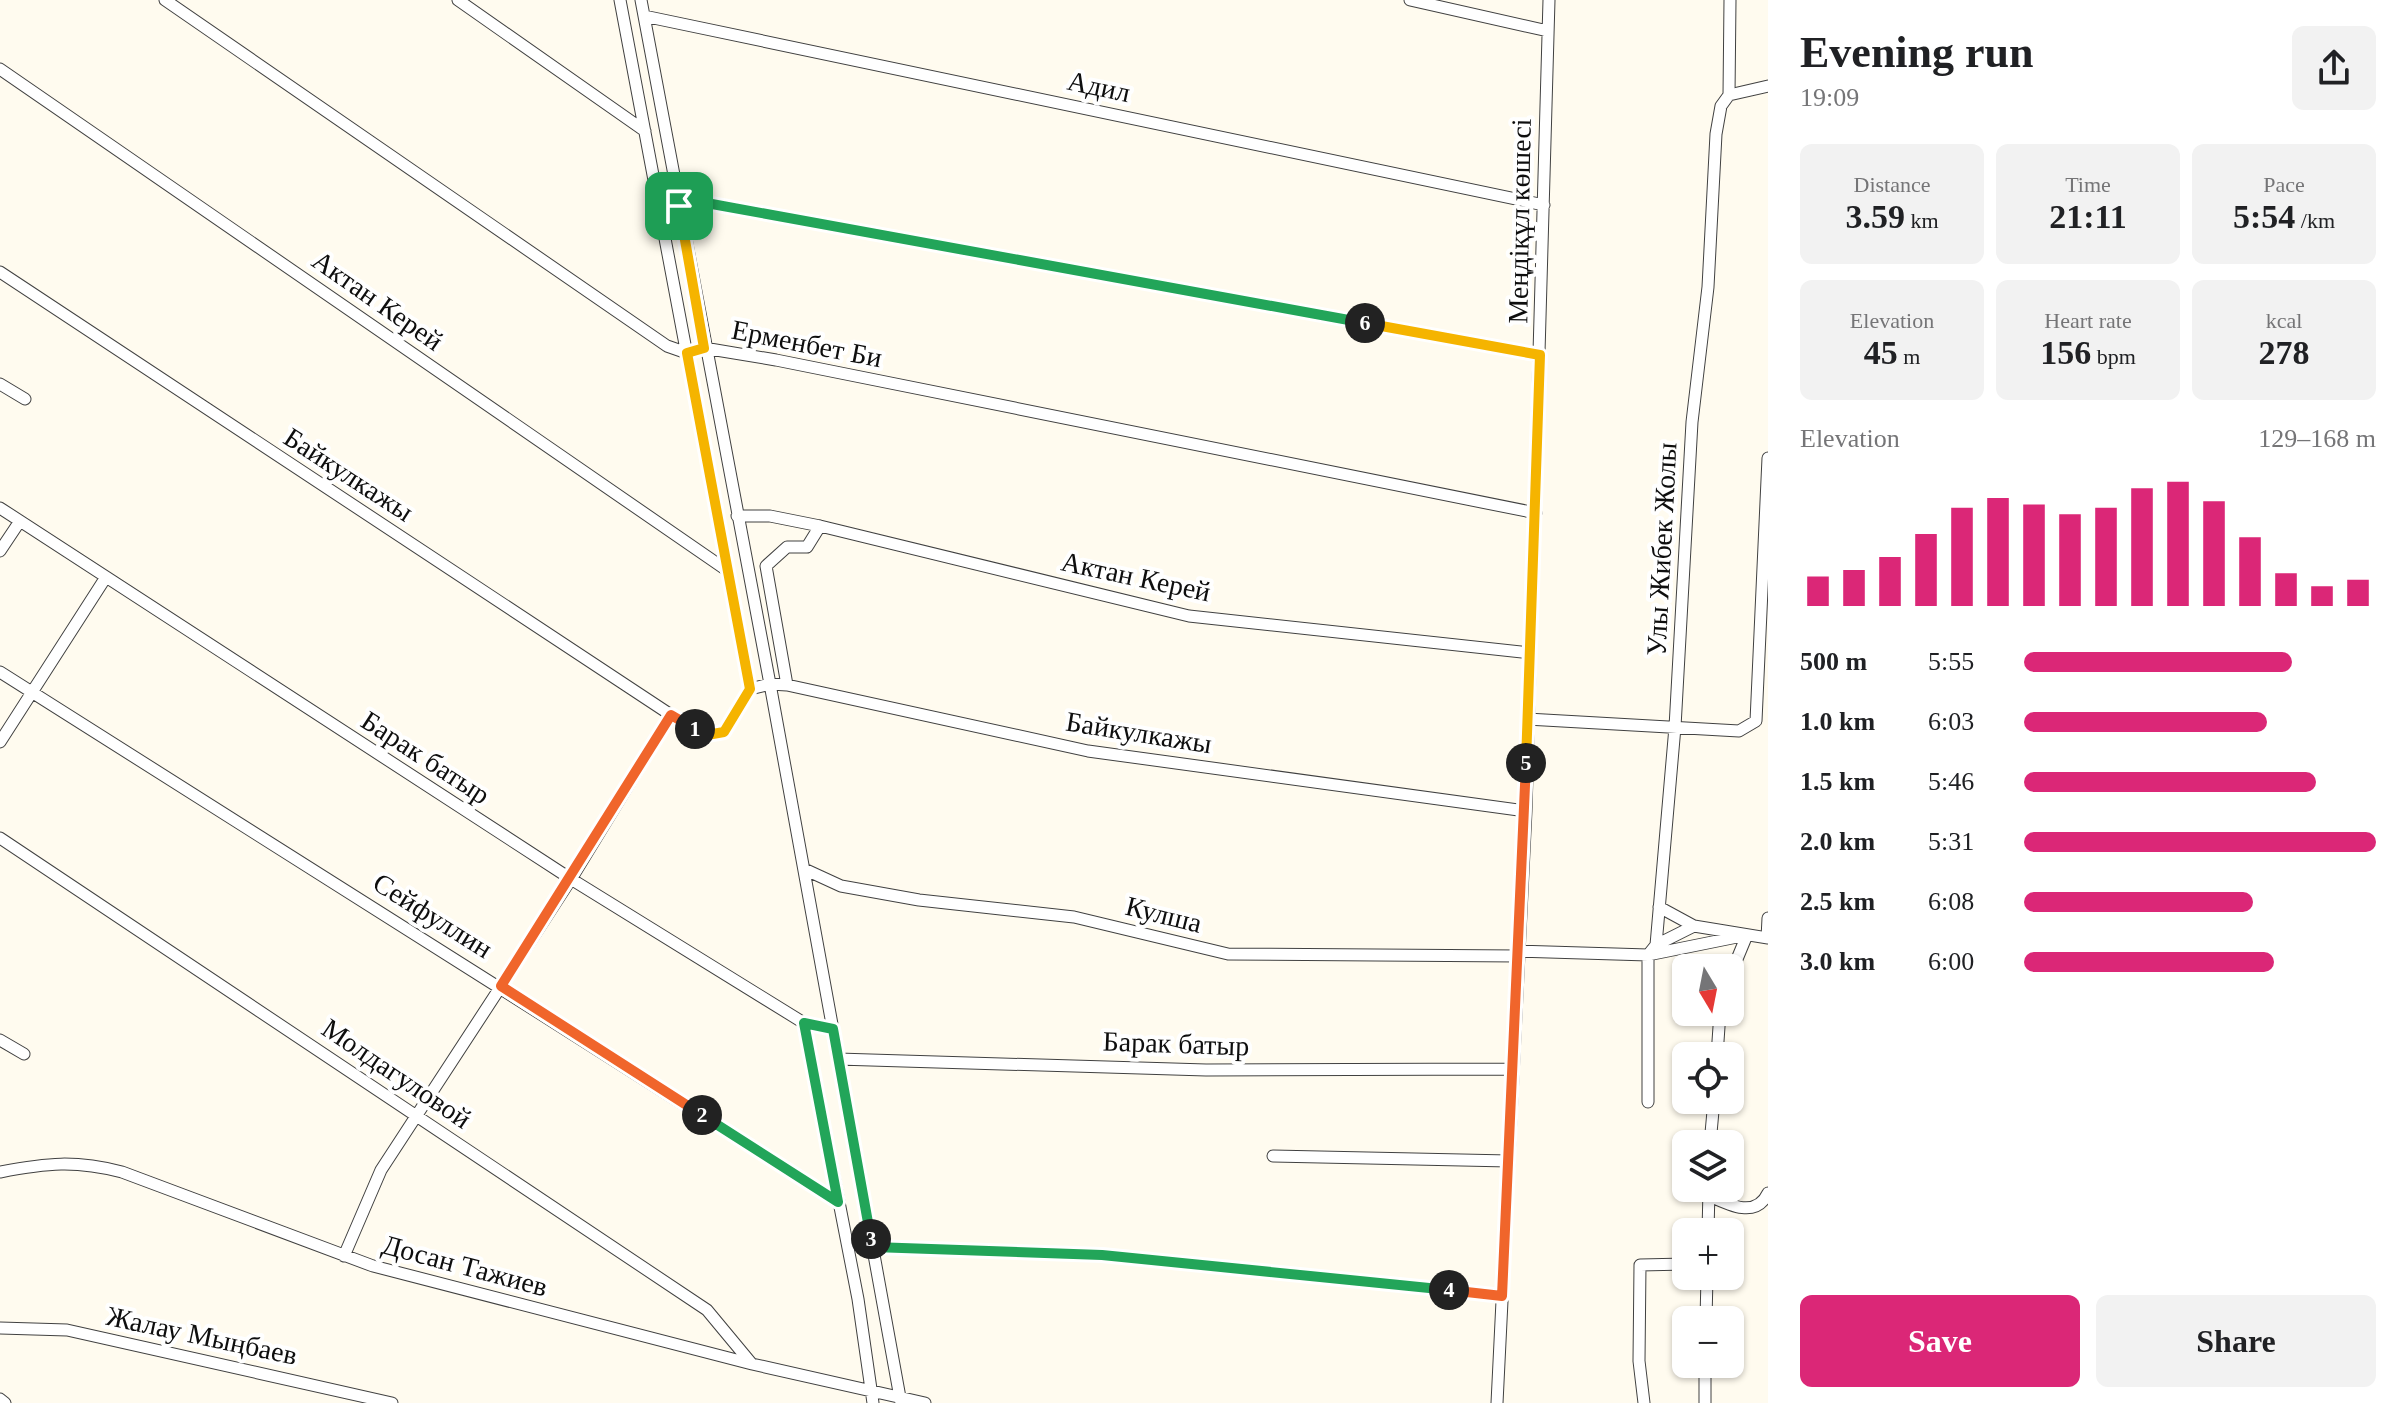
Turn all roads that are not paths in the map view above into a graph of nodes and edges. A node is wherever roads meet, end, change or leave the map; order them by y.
1 (165, 0) edge
2 (458, 0) edge
3 (620, 0) edge
4 (641, 0) edge
5 (1410, 0) edge
6 (1549, 0) edge
7 (1730, 0) edge
8 (644, 16) junction
9 (1548, 31) junction
10 (0, 69) edge
11 (1768, 86) edge
12 (1729, 95) junction
13 (645, 131) junction
14 (1544, 205) junction
15 (679, 206) junction
16 (0, 272) edge
17 (704, 348) junction
18 (687, 353) junction
19 (1540, 355) junction
20 (0, 384) edge
21 (25, 399) dead end
22 (1768, 458) edge
23 (0, 508) edge
24 (1536, 513) junction
25 (737, 516) junction
26 (20, 521) junction
27 (820, 526) junction
28 (0, 551) edge
29 (728, 571) junction
30 (106, 577) junction
31 (1761, 643) junction
32 (1530, 653) junction
33 (1768, 660) edge
34 (0, 672) edge
35 (770, 684) junction
36 (787, 685) junction
37 (750, 689) junction
38 (33, 693) junction
39 (671, 715) junction
40 (1527, 719) junction
41 (1675, 727) junction
42 (0, 742) edge
43 (1526, 811) junction
44 (0, 838) edge
45 (804, 869) junction
46 (571, 879) junction
47 (1659, 907) junction
48 (1768, 918) edge
49 (1694, 926) junction
50 (1747, 935) junction
51 (1767, 938) edge
52 (1652, 950) junction
53 (1519, 954) junction
54 (1739, 954) edge
55 (501, 986) junction
56 (804, 1023) junction
57 (833, 1029) junction
58 (0, 1040) edge
59 (24, 1054) dead end
60 (838, 1059) junction
61 (1513, 1069) junction
62 (1648, 1102) dead end
63 (417, 1115) junction
64 (1273, 1156) dead end
65 (1509, 1161) junction
66 (0, 1172) edge
67 (1768, 1193) edge
68 (838, 1202) junction
69 (1724, 1202) edge
70 (873, 1247) junction
71 (344, 1256) junction
72 (1672, 1264) edge
73 (1502, 1296) junction
74 (0, 1328) edge
75 (752, 1364) junction
76 (1705, 1378) edge
77 (339, 1390) junction
78 (871, 1390) junction
79 (0, 1399) edge
80 (901, 1400) edge
81 (5, 1403) edge
82 (338, 1403) edge
83 (392, 1403) edge
84 (873, 1403) edge
85 (925, 1403) edge
86 (1497, 1403) edge
87 (1644, 1403) edge
88 (1705, 1403) edge

1 - 18 street
2 - 13 street
3 - 13 street
4 - 8 street
5 - 9 street
6 - 9 street, Меңдіқұл көшесі
7 - 12 street, Улы Жибек Жолы
8 - 14 street, Адил
8 - 15 street
9 - 14 street, Меңдіқұл көшесі
10 - 29 street, Актан Керей
11 - 12 street
12 - 41 street, Улы Жибек Жолы
13 - 18 street
14 - 19 street, Меңдіқұл көшесі
15 - 17 street
15 - 19 street
16 - 39 street, Байкулкажы
17 - 18 street, Ерменбет Би
17 - 24 street, Ерменбет Би
17 - 25 street
18 - 29 street
19 - 24 street, Меңдіқұл көшесі
20 - 21 street
22 - 31 street
23 - 26 street, Барак батыр
24 - 32 street, Меңдіқұл көшесі
25 - 27 street, Актан Керей
25 - 35 street
26 - 28 street
26 - 30 street, Барак батыр
27 - 32 street, Актан Керей
27 - 36 street
29 - 37 street
30 - 38 street
30 - 46 street, Барак батыр
31 - 33 street
31 - 41 street
32 - 40 street, Меңдіқұл көшесі
34 - 38 street, Сейфуллин
35 - 36 street, Байкулкажы
35 - 37 street, Байкулкажы
35 - 45 street
36 - 43 street, Байкулкажы
37 - 39 street, Байкулкажы
38 - 42 street
38 - 55 street, Сейфуллин
39 - 46 street
40 - 41 street
40 - 43 street, Меңдіқұл көшесі
41 - 47 street, Улы Жибек Жолы
43 - 53 street, Меңдіқұл көшесі
44 - 63 street, Молдагуловой
45 - 53 street, Кулша
45 - 57 street
46 - 55 street
46 - 56 street, Барак батыр
47 - 49 street
47 - 52 street, Улы Жибек Жолы
48 - 51 street
49 - 50 street
49 - 52 street
50 - 51 street
50 - 52 street, Кулша
50 - 54 street
52 - 53 street, Кулша
52 - 62 street, Улы Жибек Жолы
53 - 61 street, Меңдіқұл көшесі
55 - 63 street
55 - 68 street, Сейфуллин
56 - 57 street, Барак батыр
56 - 68 street
57 - 60 street
58 - 59 street
60 - 61 street, Барак батыр
60 - 70 street
61 - 65 street, Меңдіқұл көшесі
63 - 71 street
63 - 75 street, Молдагуловой
64 - 65 street
65 - 73 street, Меңдіқұл көшесі
66 - 71 street, Досан Тажиев
67 - 69 street
68 - 78 street
70 - 73 street
70 - 80 street
71 - 75 street, Досан Тажиев
72 - 87 street
73 - 86 street, Меңдіқұл көшесі
74 - 77 street, Жалау Мыңбаев
75 - 78 street, Досан Тажиев
76 - 88 street
77 - 82 street
77 - 83 street, Жалау Мыңбаев
78 - 80 street, Досан Тажиев
78 - 84 street
79 - 81 street
80 - 85 street, Досан Тажиев

